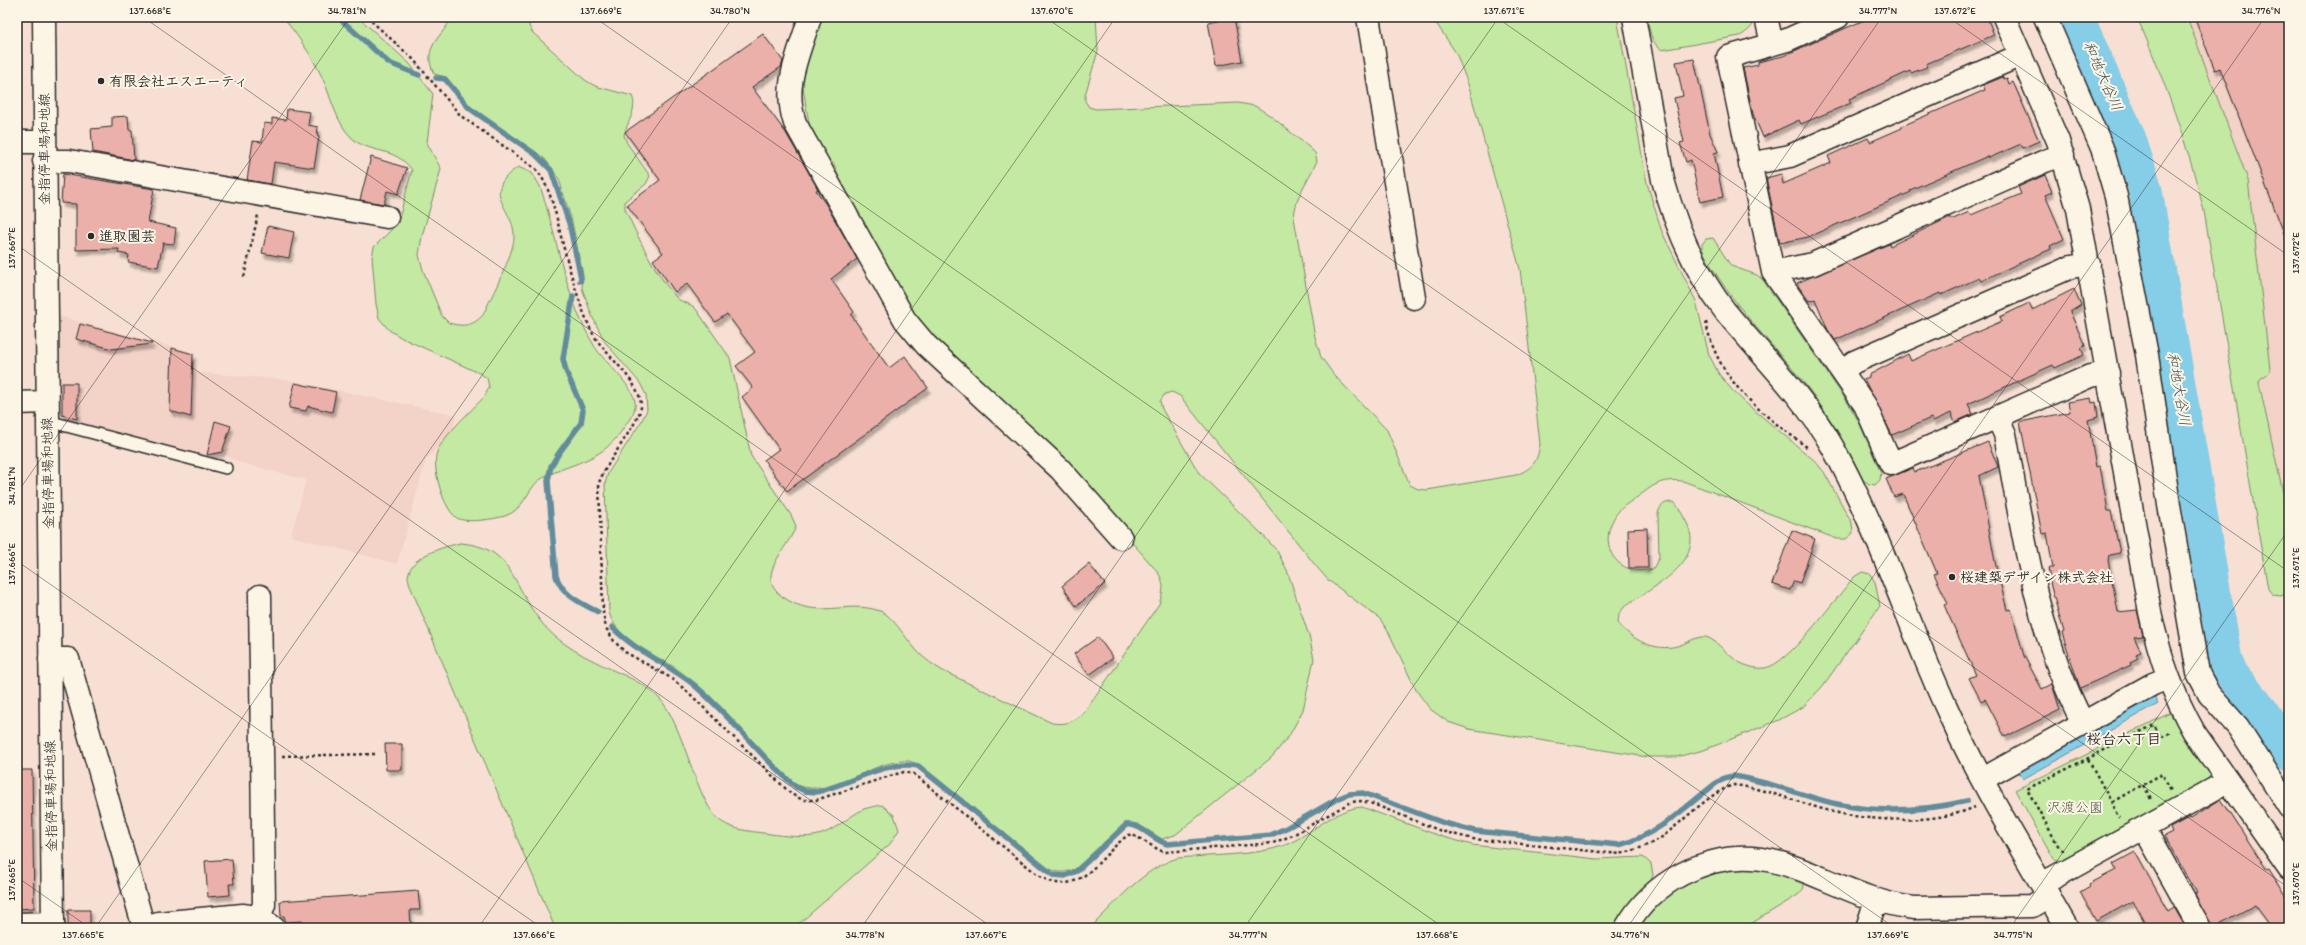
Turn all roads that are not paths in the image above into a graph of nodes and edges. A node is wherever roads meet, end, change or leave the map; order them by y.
1 (44, 17) edge
2 (810, 17) edge
3 (1368, 17) edge
4 (1634, 17) edge
5 (1766, 17) edge
6 (1838, 17) edge
7 (2004, 17) edge
8 (2045, 17) edge
9 (1772, 44) junction
10 (2021, 55) junction
11 (17, 142) edge
12 (44, 152) junction
13 (2063, 155) junction
14 (1750, 164) junction
15 (387, 216) dead end
16 (2089, 264) junction
17 (1773, 272) junction
18 (1414, 298) dead end
19 (1842, 371) junction
20 (2108, 373) junction
21 (47, 402) junction
22 (17, 403) edge
23 (1997, 417) junction
24 (47, 424) junction
25 (226, 468) dead end
26 (1121, 538) dead end
27 (260, 596) dead end
28 (50, 659) junction
29 (2168, 678) junction
30 (2083, 723) junction
31 (1983, 779) junction
32 (2227, 780) junction
33 (2289, 807) edge
34 (2137, 832) junction
35 (2289, 868) edge
36 (2046, 890) junction
37 (1876, 900) junction
38 (266, 923) edge
39 (17, 924) edge
40 (53, 926) edge
41 (144, 927) edge
42 (1626, 928) edge
43 (1867, 928) edge
44 (2067, 928) edge
45 (2200, 928) edge

1 - 12 street, 金指停車場和地線
2 - 26 street
3 - 18 street
4 - 31 street
5 - 9 street
6 - 9 street
7 - 10 street
8 - 33 street
9 - 14 street
10 - 13 street
10 - 14 street
11 - 12 street
12 - 15 street
12 - 21 street, 金指停車場和地線
13 - 16 street
13 - 17 street
14 - 17 street
16 - 19 street
16 - 20 street
17 - 19 street
19 - 23 street
20 - 23 street
20 - 29 street
21 - 22 street
21 - 24 street, 金指停車場和地線
23 - 30 street
24 - 25 lane
24 - 28 street, 金指停車場和地線
27 - 38 street
28 - 40 street, 金指停車場和地線
28 - 41 street
29 - 30 street
29 - 32 street
30 - 31 street
31 - 36 street
32 - 34 street
32 - 35 street
34 - 36 street
34 - 45 street
36 - 37 street
36 - 44 street
37 - 42 street
37 - 43 street
38 - 41 street
39 - 40 street

